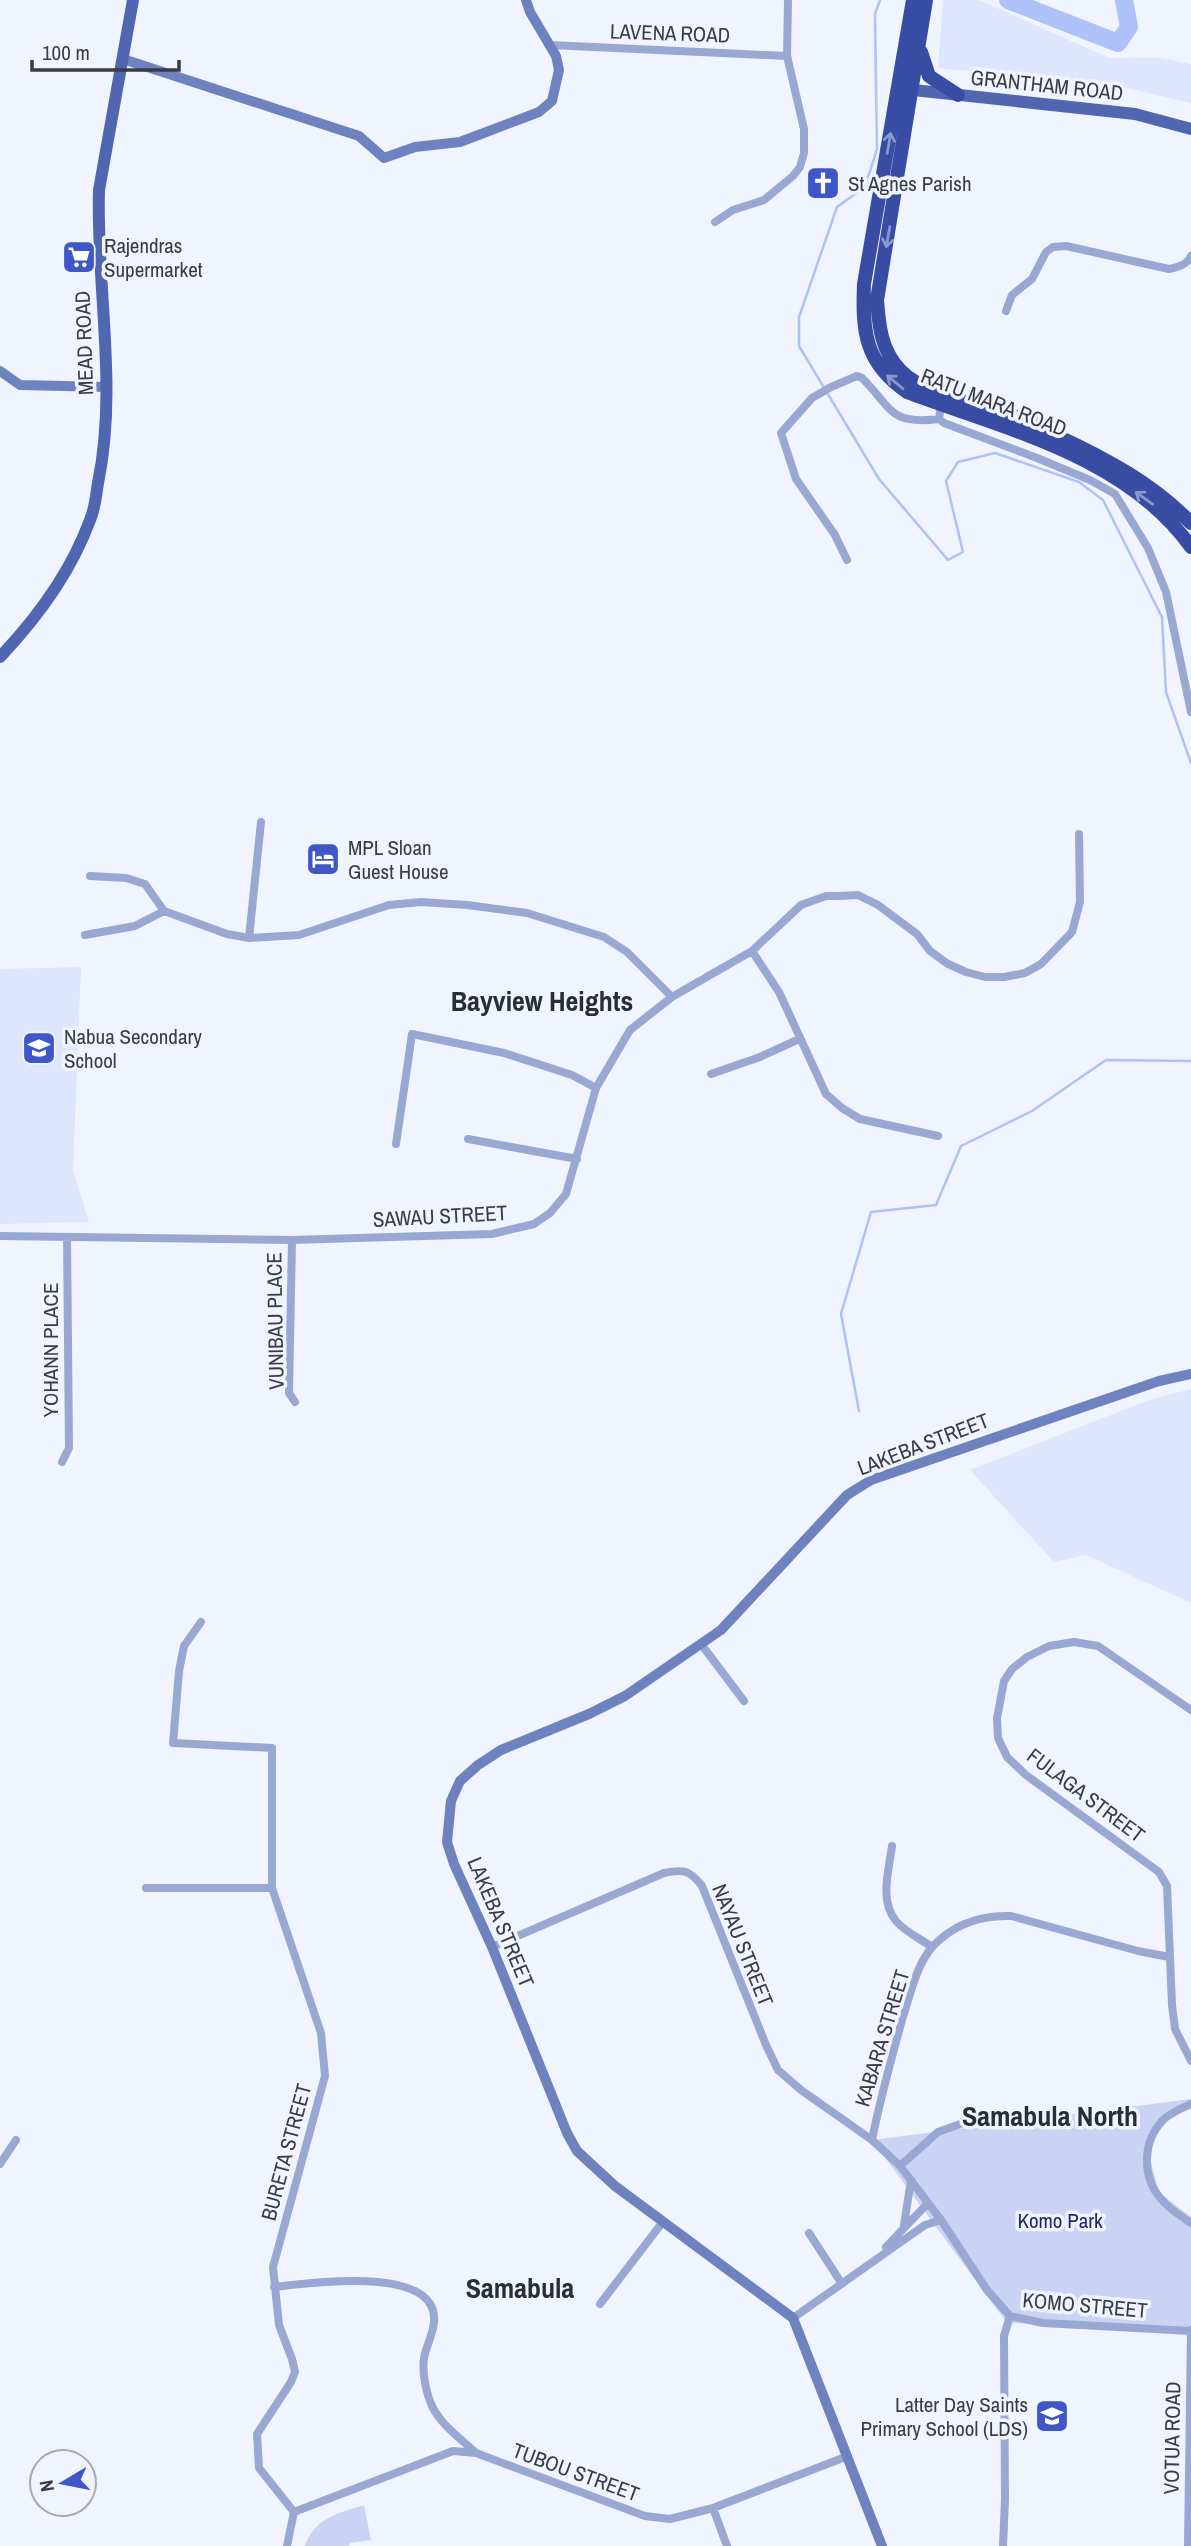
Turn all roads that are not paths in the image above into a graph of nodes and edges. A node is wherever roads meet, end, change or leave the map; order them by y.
1 (133, 0) edge
2 (526, 0) edge
3 (788, 0) edge
4 (913, 0) edge
5 (926, 0) edge
6 (919, 44) junction
7 (550, 46) junction
8 (788, 56) junction
9 (123, 59) junction
10 (906, 89) junction
11 (958, 95) junction
12 (1191, 129) edge
13 (715, 222) dead end
14 (1191, 256) edge
15 (1006, 311) dead end
16 (0, 371) edge
17 (106, 387) junction
18 (940, 412) junction
19 (1191, 523) edge
20 (1191, 547) edge
21 (847, 560) dead end
22 (0, 657) edge
23 (1191, 712) edge
24 (261, 822) dead end
25 (1079, 834) dead end
26 (90, 876) dead end
27 (164, 911) junction
28 (85, 936) dead end
29 (249, 938) junction
30 (752, 951) junction
31 (671, 997) junction
32 (799, 1039) junction
33 (711, 1074) dead end
34 (596, 1088) junction
35 (939, 1136) dead end
36 (468, 1139) dead end
37 (396, 1144) dead end
38 (577, 1159) junction
39 (0, 1236) edge
40 (67, 1237) junction
41 (292, 1240) junction
42 (1191, 1374) edge
43 (295, 1402) dead end
44 (62, 1462) dead end
45 (201, 1622) dead end
46 (701, 1644) junction
47 (744, 1701) dead end
48 (1191, 1710) edge
49 (892, 1846) dead end
50 (146, 1888) dead end
51 (272, 1888) junction
52 (492, 1947) junction
53 (932, 1947) junction
54 (1169, 1956) junction
55 (1191, 2061) edge
56 (1191, 2104) edge
57 (963, 2123) dead end
58 (16, 2140) dead end
59 (872, 2140) junction
60 (0, 2164) edge
61 (900, 2166) junction
62 (911, 2180) junction
63 (928, 2203) junction
64 (941, 2220) junction
65 (1191, 2222) edge
66 (662, 2223) junction
67 (903, 2228) junction
68 (809, 2233) dead end
69 (883, 2253) junction
70 (842, 2284) junction
71 (274, 2287) junction
72 (600, 2304) dead end
73 (1010, 2316) junction
74 (793, 2318) junction
75 (1191, 2331) edge
76 (476, 2453) junction
77 (848, 2456) junction
78 (713, 2508) junction
79 (294, 2512) junction
80 (287, 2546) edge
81 (727, 2546) edge
82 (882, 2546) edge
83 (1003, 2546) edge
84 (1188, 2546) edge

1 - 9 main road, MEAD ROAD
2 - 7 main road
3 - 8 street
4 - 10 highway, RATU MARA ROAD
5 - 6 highway, RATU MARA ROAD
6 - 10 highway, RATU MARA ROAD
6 - 11 highway
7 - 8 street, LAVENA ROAD
7 - 9 main road
8 - 13 street
9 - 17 main road, MEAD ROAD
10 - 11 main road, GRANTHAM ROAD
18 -> 10 highway, RATU MARA ROAD
10 -> 19 highway, RATU MARA ROAD
11 - 12 main road, GRANTHAM ROAD
14 - 15 street
16 - 17 main road
17 - 22 main road, MEAD ROAD
20 -> 18 highway, RATU MARA ROAD
18 - 21 street
18 - 23 street
24 - 29 street
25 - 30 street, SAWAU STREET
26 - 27 street
27 - 28 street
27 - 29 street
29 - 31 street
30 - 31 street, SAWAU STREET
30 - 32 street
31 - 34 street, SAWAU STREET
32 - 33 street
32 - 35 street
34 - 37 street
34 - 38 street, SAWAU STREET
36 - 38 street
38 - 41 street, SAWAU STREET
39 - 40 street, SAWAU STREET
40 - 41 street, SAWAU STREET
40 - 44 street, YOHANN PLACE
41 - 43 street, VUNIBAU PLACE
42 - 46 main road, LAKEBA STREET
45 - 51 street, BURETA STREET
46 - 47 street
46 - 52 main road, LAKEBA STREET
48 - 54 street, FULAGA STREET
49 - 53 street
50 - 51 street
51 - 71 street, BURETA STREET
52 - 59 street, NAYAU STREET
52 - 66 main road, LAKEBA STREET
53 - 54 street, KABARA STREET
53 - 59 street, KABARA STREET
54 - 55 street, FULAGA STREET
56 - 65 street
57 - 61 street
58 - 60 street
59 - 61 street, NAYAU STREET
61 - 62 street, NAYAU STREET
62 - 63 street, NAYAU STREET
62 - 67 street
63 - 64 street, NAYAU STREET
63 - 67 street
64 - 69 street
64 - 73 street, KOMO STREET
66 - 72 street
66 - 74 main road, LAKEBA STREET
67 - 69 street
68 - 70 street
69 - 70 street
70 - 74 street
71 - 76 street
71 - 79 street, BURETA STREET
73 - 75 street, KOMO STREET
73 - 83 street
74 - 77 main road
75 - 84 street, VOTUA ROAD
76 - 78 street, TUBOU STREET
76 - 79 street, TUBOU STREET
77 - 78 street, TUBOU STREET
77 - 82 main road
78 - 81 street
79 - 80 street

